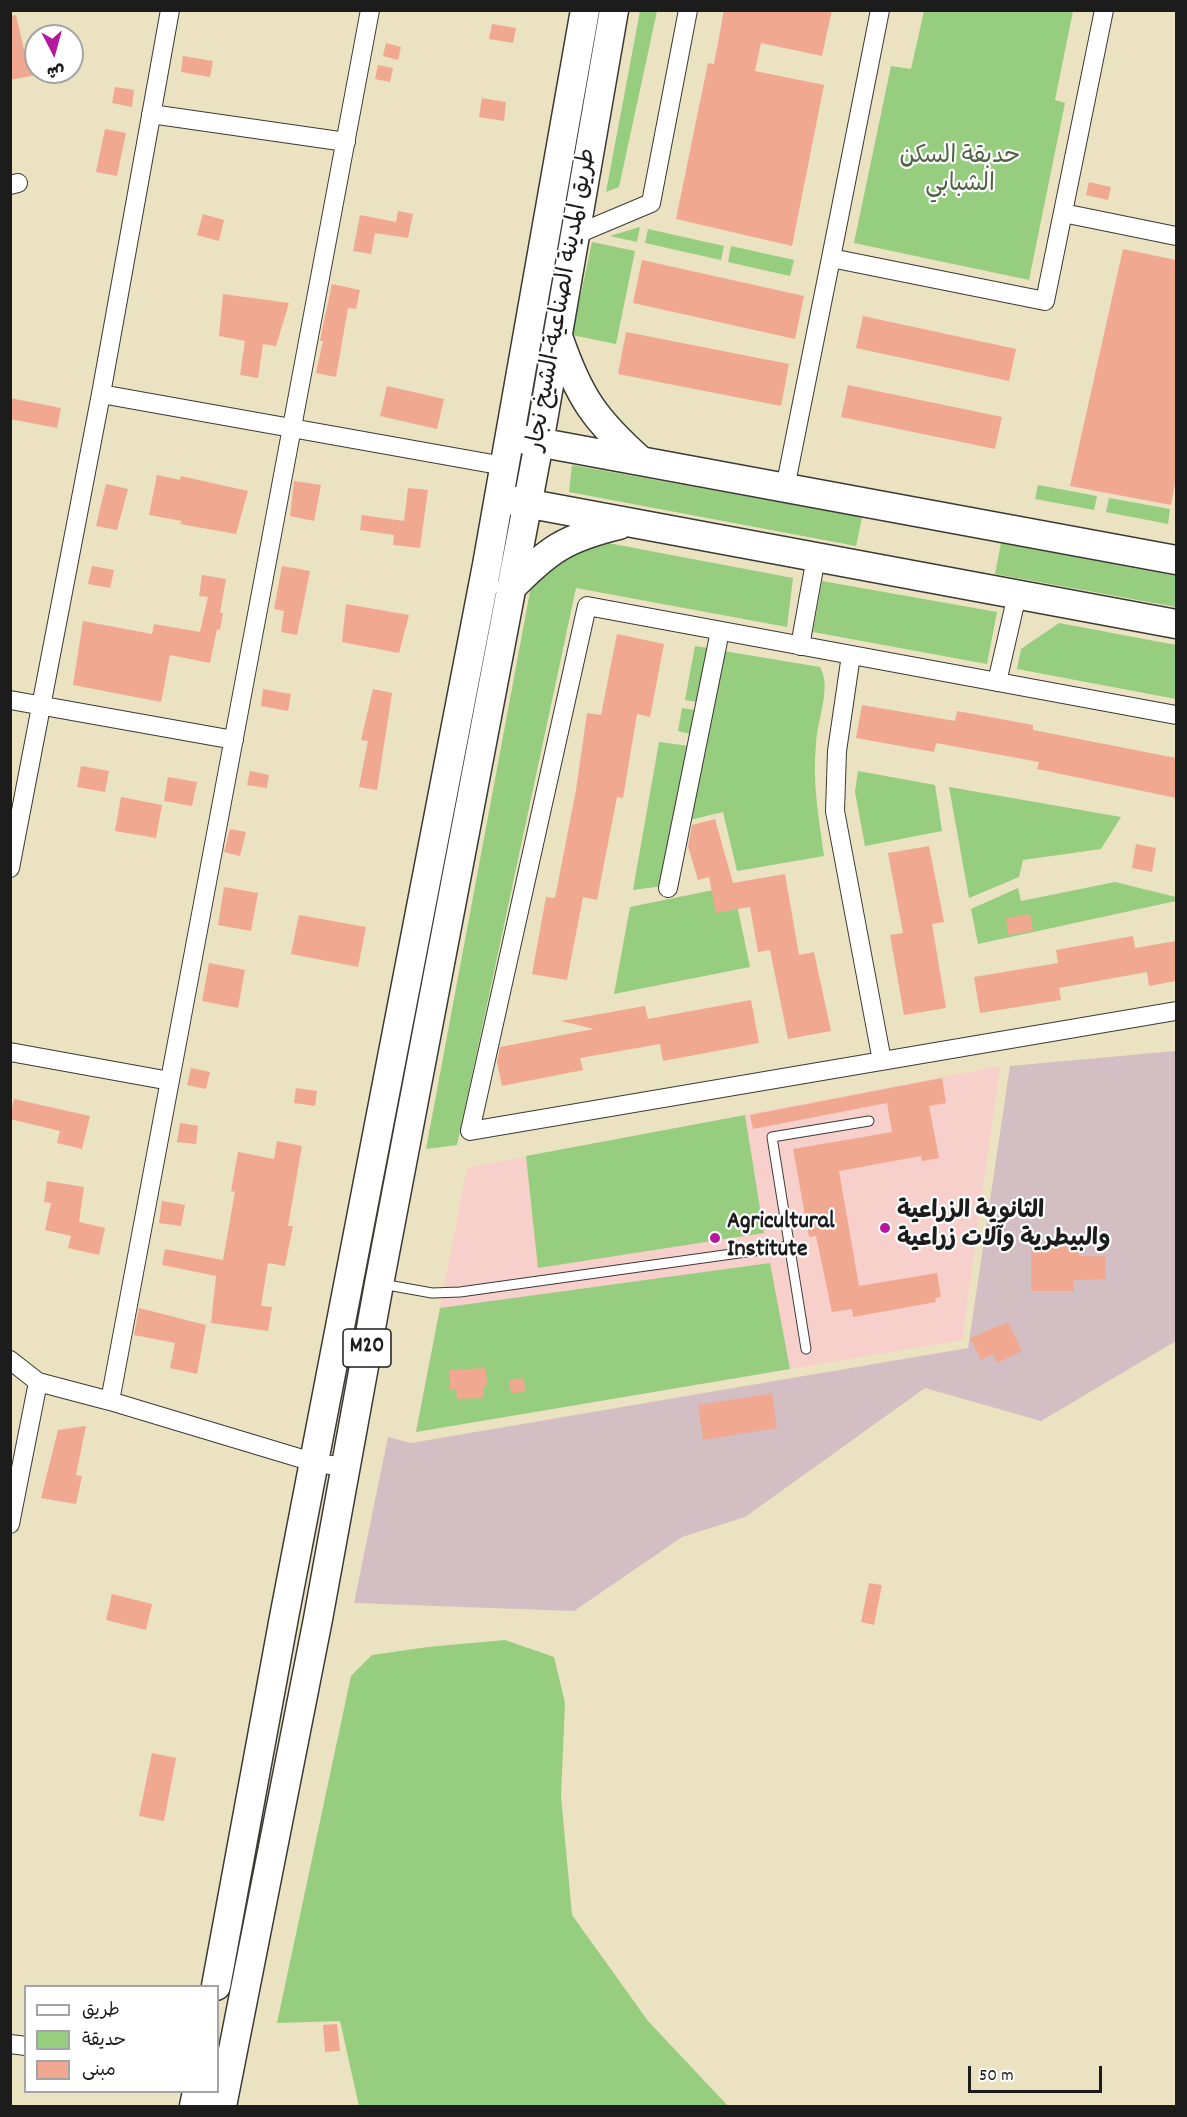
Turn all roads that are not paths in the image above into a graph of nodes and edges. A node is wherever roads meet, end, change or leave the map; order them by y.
1 (170, 10) edge
2 (370, 10) edge
3 (585, 10) edge
4 (614, 10) edge
5 (688, 10) edge
6 (880, 10) edge
7 (1104, 10) edge
8 (151, 114) junction
9 (346, 142) junction
10 (1063, 213) junction
11 (575, 235) junction
12 (1176, 236) edge
13 (831, 258) junction
14 (559, 337) junction
15 (101, 394) junction
16 (292, 428) junction
17 (510, 437) junction
18 (539, 443) junction
19 (641, 461) junction
20 (504, 466) junction
21 (785, 488) junction
22 (498, 498) junction
23 (526, 503) junction
24 (630, 523) junction
25 (816, 557) junction
26 (1176, 561) edge
27 (510, 589) junction
28 (1017, 594) junction
29 (1176, 624) edge
30 (720, 631) junction
31 (800, 646) junction
32 (851, 655) junction
33 (997, 682) junction
34 (10, 700) edge
35 (41, 705) junction
36 (1176, 715) edge
37 (234, 740) junction
38 (10, 868) edge
39 (668, 888) dead end
40 (1176, 1011) edge
41 (10, 1052) edge
42 (882, 1061) junction
43 (170, 1081) junction
44 (869, 1121) dead end
45 (789, 1246) junction
46 (379, 1284) junction
47 (806, 1349) dead end
48 (10, 1360) edge
49 (38, 1382) junction
50 (110, 1401) junction
51 (316, 1462) junction
52 (345, 1467) junction
53 (10, 1524) edge
54 (216, 1985) edge
55 (222, 2106) edge

1 - 8 street
2 - 9 street
3 - 17 main road
4 - 11 main road, طريق المدينة الصناعية-الشيخ نجار
5 - 11 street
6 - 13 street
7 - 10 street
8 - 9 street
8 - 15 street
9 - 16 street
10 - 12 street
10 - 13 street
11 - 14 main road, طريق المدينة الصناعية-الشيخ نجار
13 - 21 street
14 - 18 main road, طريق المدينة الصناعية-الشيخ نجار
14 - 19 main road
15 - 16 street
15 - 35 street
16 - 20 street
16 - 37 street
17 - 18 main road
17 - 20 main road
18 - 19 main road
18 - 23 main road, طريق المدينة الصناعية-الشيخ نجار
19 - 21 main road
20 - 22 main road
21 - 26 main road
22 - 23 main road
22 - 51 main road, M20
23 - 24 main road
23 - 27 main road, طريق المدينة الصناعية-الشيخ نجار
24 - 25 main road
24 - 27 main road
25 - 28 main road
25 - 31 street
27 - 46 main road, M20
28 - 29 main road
28 - 33 street
30 - 31 street
30 - 39 street
30 - 42 street
31 - 32 street
32 - 33 street
32 - 42 street
33 - 36 street
34 - 35 street
35 - 37 street
35 - 38 street
37 - 43 street
40 - 42 street
41 - 43 street
43 - 50 street
44 - 45 lane
45 - 46 lane
45 - 47 lane
46 - 52 main road, M20
48 - 49 street
49 - 50 street
49 - 53 street
50 - 51 street
51 - 52 street
51 - 54 main road, M20
52 - 55 main road, M20

